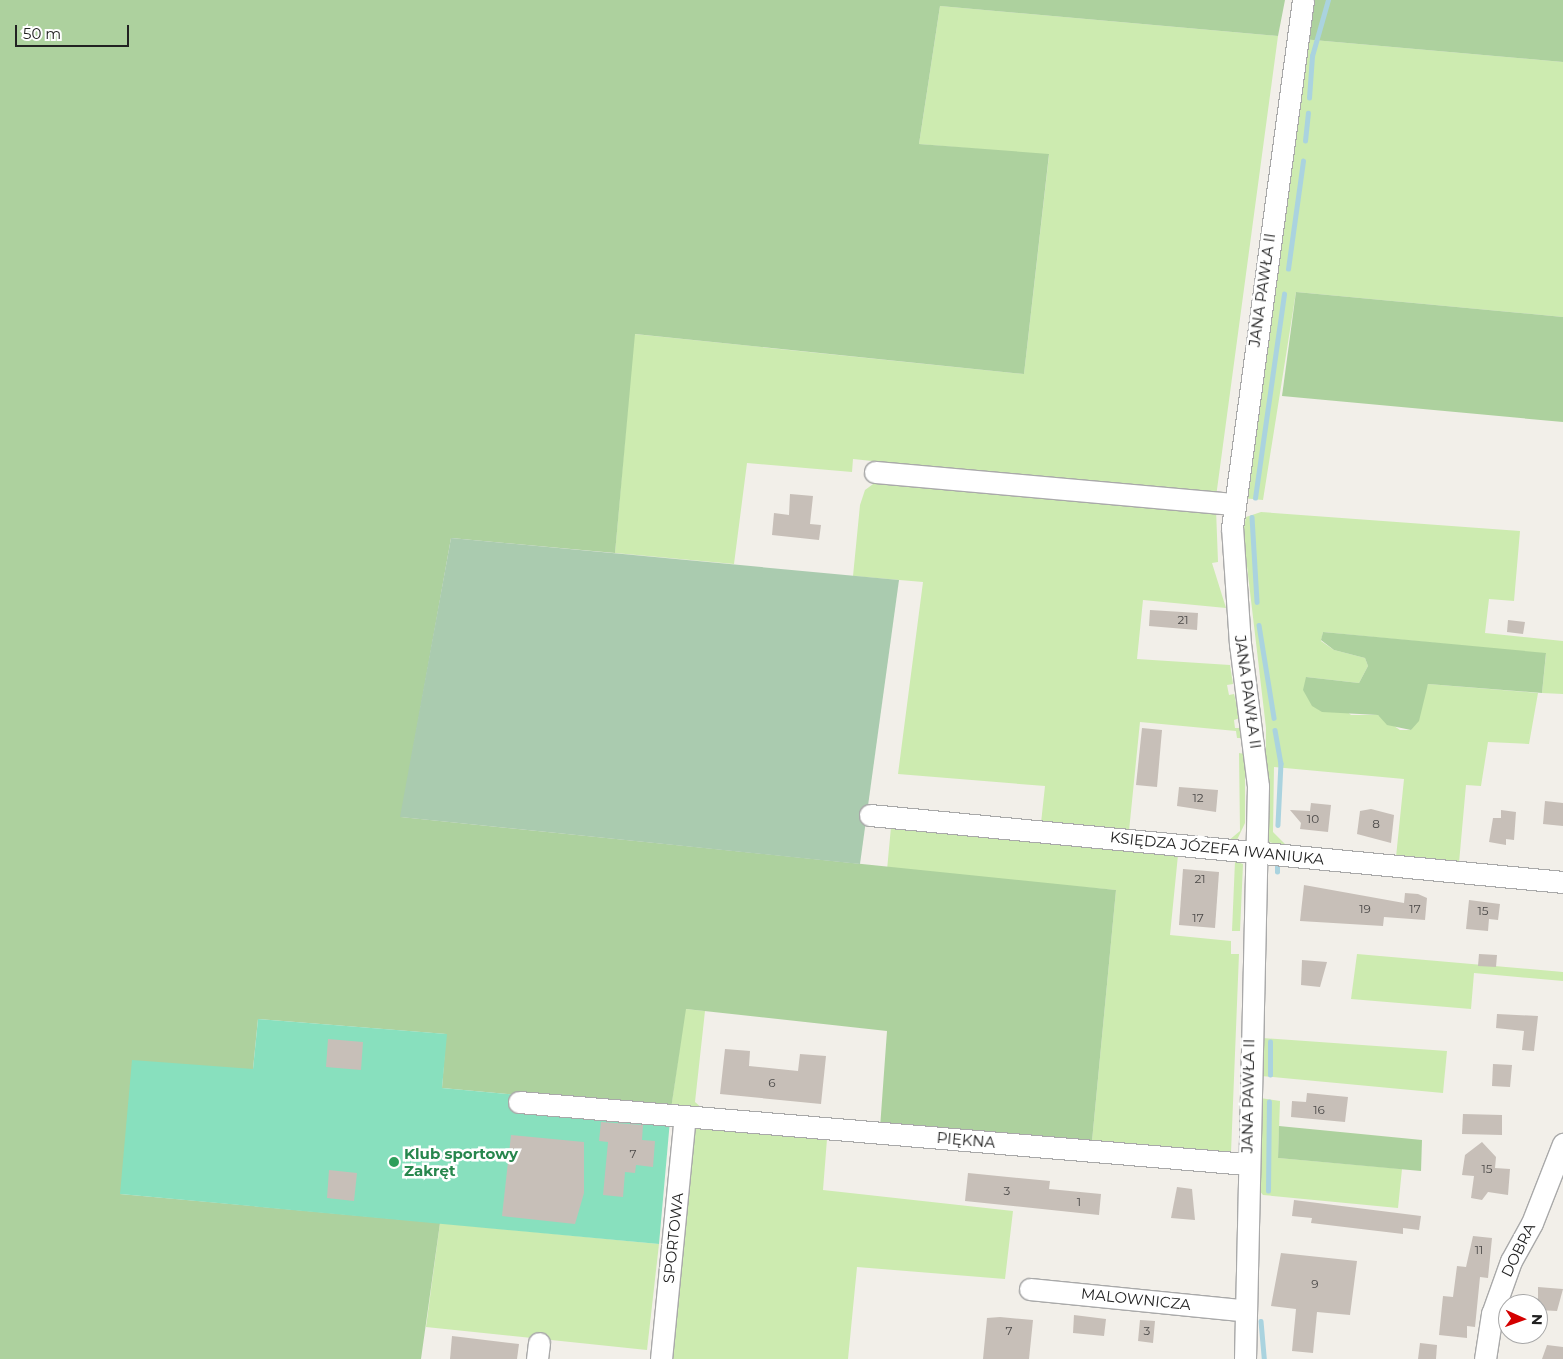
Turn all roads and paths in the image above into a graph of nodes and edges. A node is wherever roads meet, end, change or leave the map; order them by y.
1 (1303, 0) edge
2 (875, 472) dead end
3 (1234, 504) junction
4 (870, 814) dead end
5 (1256, 852) junction
6 (1563, 882) edge
7 (519, 1102) dead end
8 (685, 1116) junction
9 (1563, 1144) edge
10 (1247, 1164) junction
11 (1030, 1289) dead end
12 (1242, 1310) junction
13 (661, 1359) edge
14 (1245, 1359) edge
15 (1485, 1359) edge

1 - 3 street, JANA PAWŁA II
2 - 3 street
3 - 5 street, JANA PAWŁA II
4 - 5 street, KSIĘDZA JÓZEFA IWANIUKA
5 - 6 street, KSIĘDZA JÓZEFA IWANIUKA
5 - 10 street, JANA PAWŁA II
7 - 8 street, PIĘKNA
8 - 10 street, PIĘKNA
8 - 13 street, SPORTOWA
9 - 15 street, DOBRA
10 - 12 street, JANA PAWŁA II
11 - 12 street, MALOWNICZA
12 - 14 street, JANA PAWŁA II

